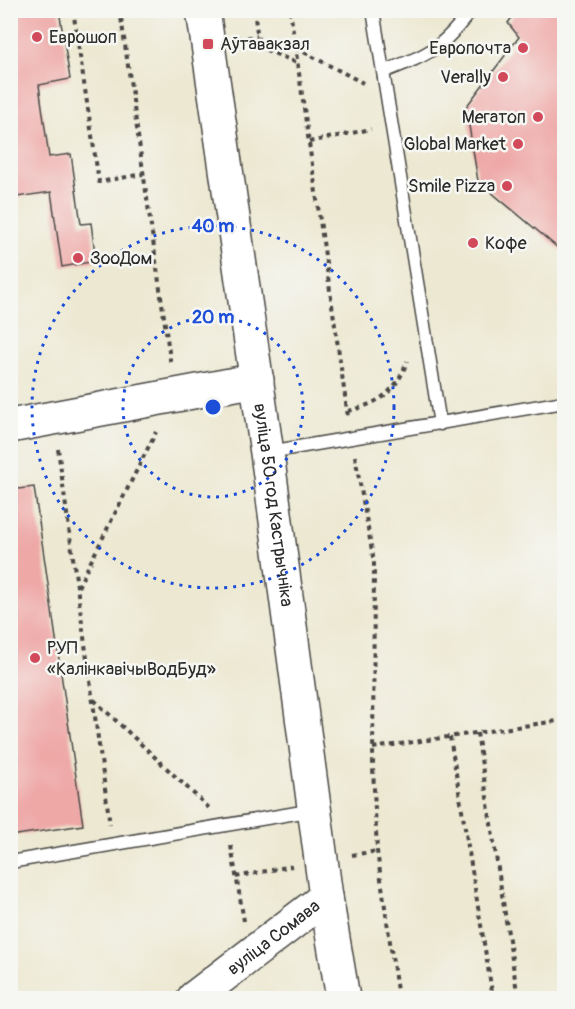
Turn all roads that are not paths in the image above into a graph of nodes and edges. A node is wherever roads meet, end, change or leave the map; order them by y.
1 (203, 10) edge
2 (373, 10) edge
3 (471, 10) edge
4 (383, 72) junction
5 (257, 380) junction
6 (564, 402) edge
7 (440, 424) junction
8 (10, 426) edge
9 (267, 453) junction
10 (314, 810) junction
11 (10, 862) edge
12 (326, 897) junction
13 (194, 999) edge
14 (343, 999) edge

1 - 5 main road, вуліца 50 год Кастрычніка
2 - 4 lane
3 - 4 lane
4 - 7 lane
5 - 8 main road
5 - 9 main road, вуліца 50 год Кастрычніка
6 - 7 lane
7 - 9 lane
9 - 10 main road, вуліца 50 год Кастрычніка
10 - 11 lane
10 - 12 main road, вуліца 50 год Кастрычніка
12 - 13 main road, вуліца Сомава
12 - 14 main road, вуліца 50 год Кастрычніка

